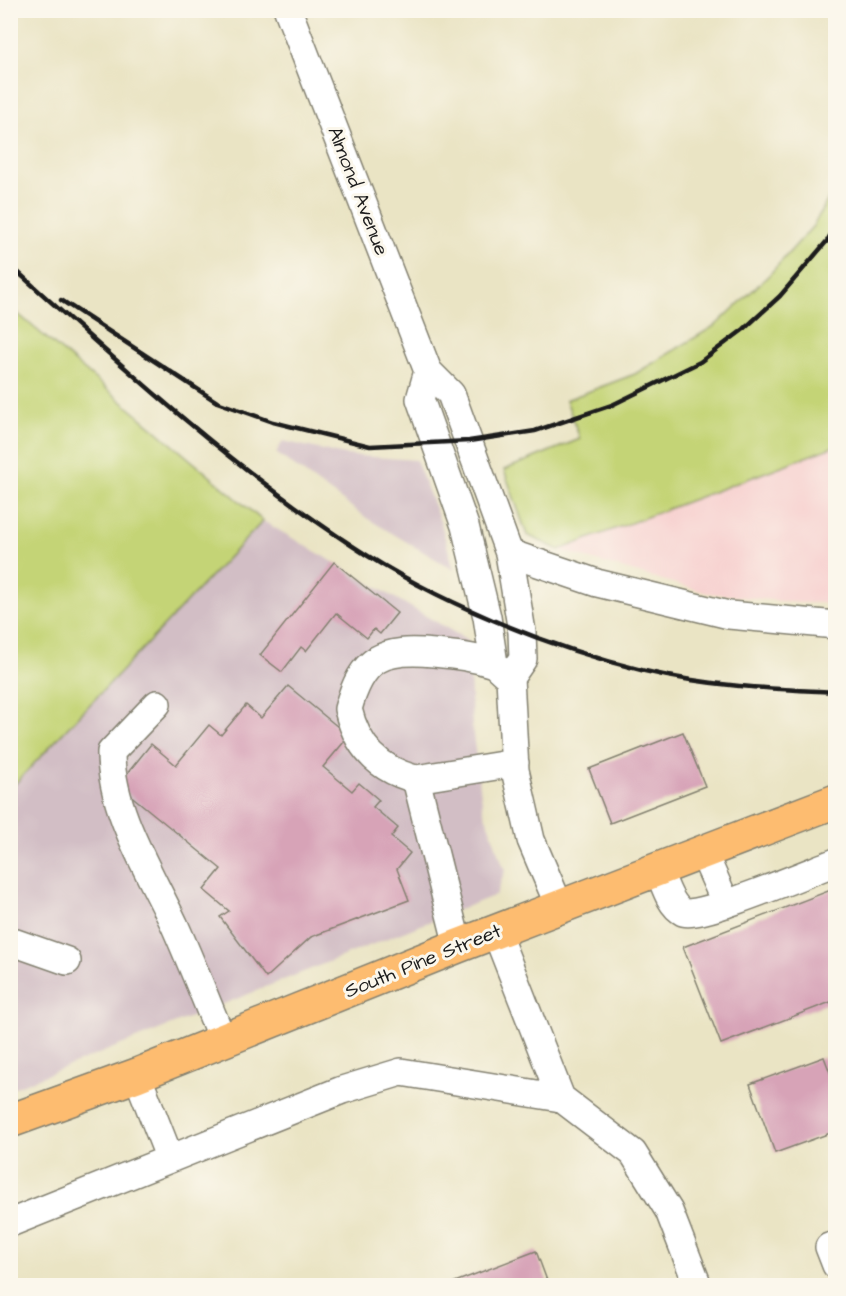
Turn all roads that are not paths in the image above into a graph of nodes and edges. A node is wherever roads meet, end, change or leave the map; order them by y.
1 (288, 10) edge
2 (428, 371) junction
3 (509, 553) junction
4 (836, 625) edge
5 (502, 671) junction
6 (157, 704) dead end
7 (515, 763) junction
8 (416, 779) junction
9 (836, 801) edge
10 (703, 852) junction
11 (836, 862) edge
12 (658, 869) junction
13 (726, 904) junction
14 (560, 908) junction
15 (496, 932) junction
16 (10, 941) edge
17 (458, 946) junction
18 (67, 961) dead end
19 (223, 1041) junction
20 (137, 1076) junction
21 (561, 1098) junction
22 (10, 1121) edge
23 (170, 1159) junction
24 (10, 1223) edge
25 (836, 1245) edge
26 (836, 1265) edge
27 (699, 1286) edge

1 - 2 street, Almond Avenue
2 - 3 street, Almond Avenue
2 - 5 street, Almond Avenue
3 - 4 street
3 - 5 street, Almond Avenue
5 - 7 street, Almond Avenue
5 - 8 street
6 - 19 street
7 - 8 street
7 - 14 street, Almond Avenue
8 - 17 street
9 - 10 main road, South Pine Street
10 - 12 main road, South Pine Street
10 - 13 street
11 - 13 street
12 - 13 street
12 - 14 main road, South Pine Street
14 - 15 main road, South Pine Street
15 - 17 main road, South Pine Street
15 - 21 street
16 - 18 street
17 - 19 main road, South Pine Street
19 - 20 main road, South Pine Street
20 - 22 main road, South Pine Street
20 - 23 street
21 - 23 street
21 - 27 street
23 - 24 street
25 - 26 street

